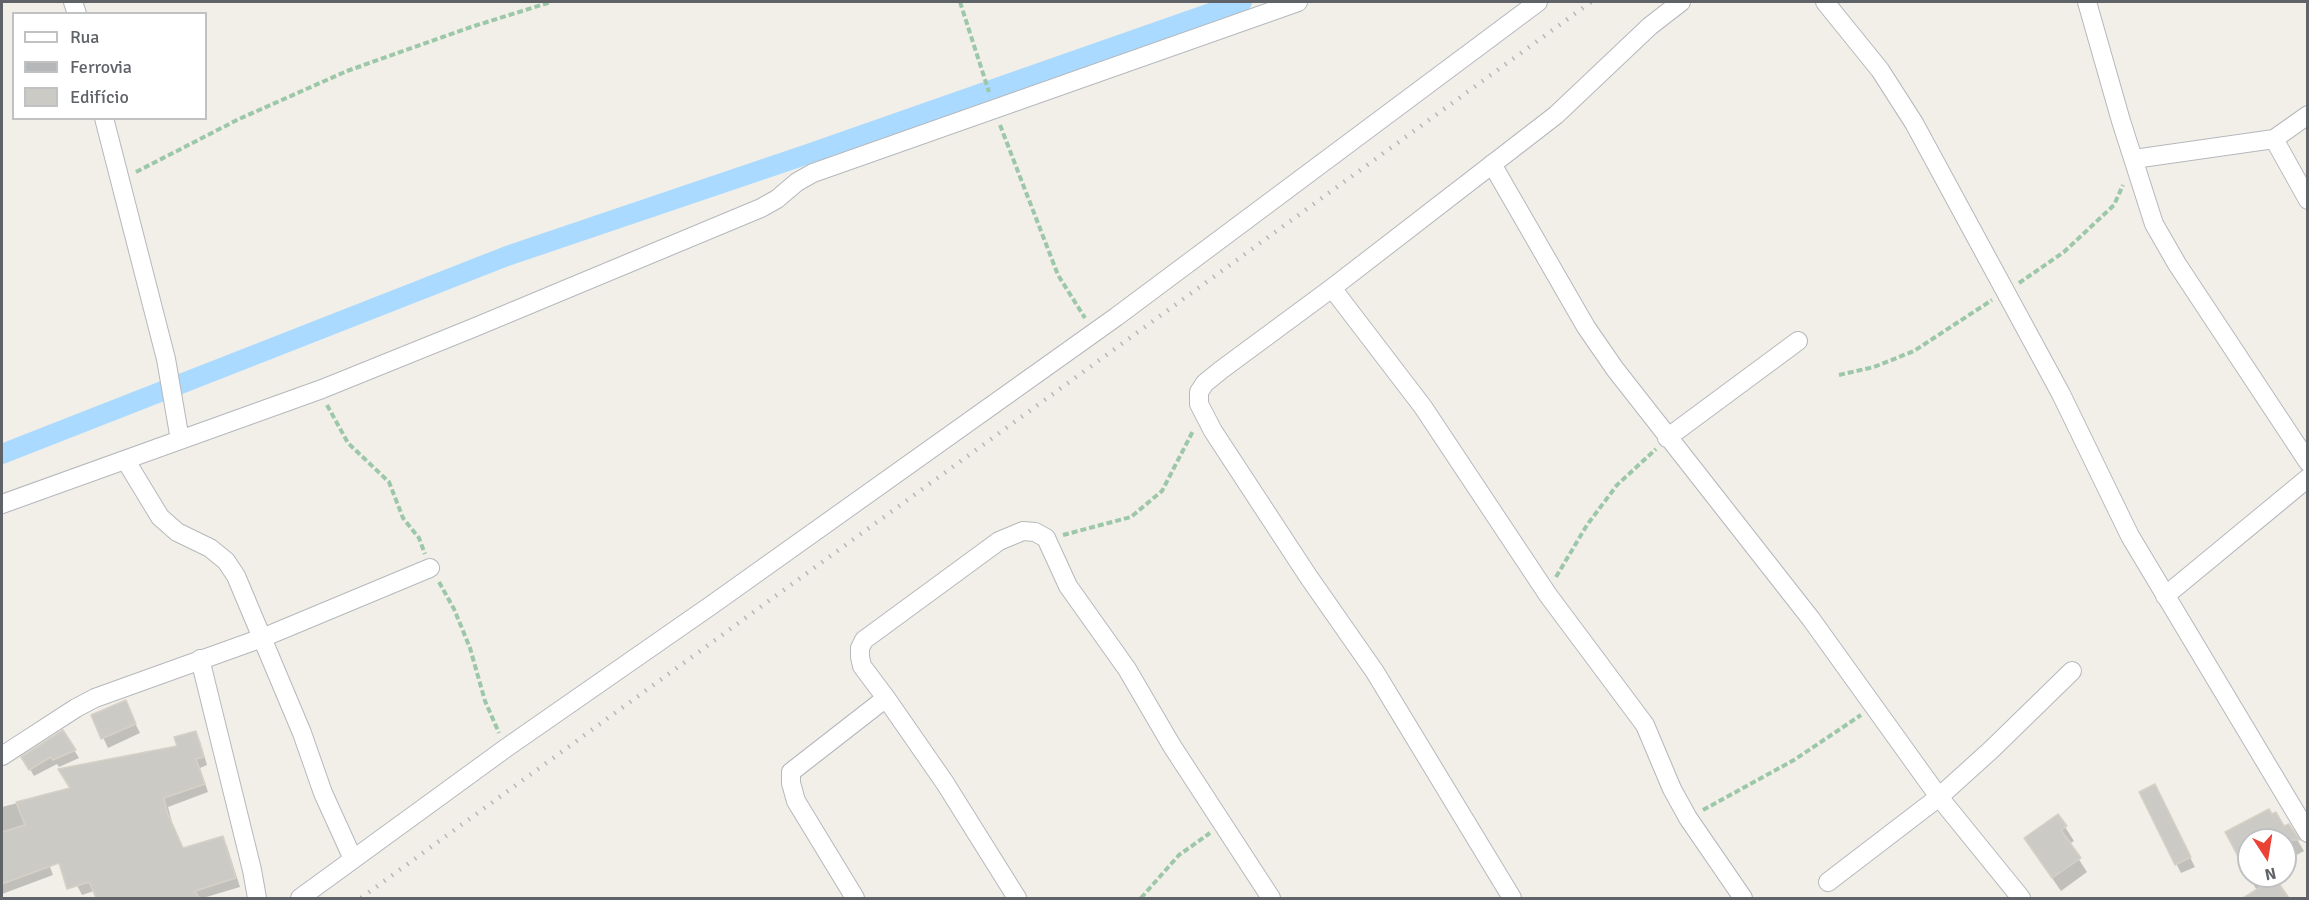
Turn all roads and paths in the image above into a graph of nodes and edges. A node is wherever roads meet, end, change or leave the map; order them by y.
1 (551, 2) edge
2 (960, 2) edge
3 (1298, 2) edge
4 (1538, 2) edge
5 (1680, 2) edge
6 (1825, 2) edge
7 (2087, 2) edge
8 (994, 108) junction
9 (2307, 115) edge
10 (105, 120) edge
11 (2274, 139) junction
12 (2134, 159) junction
13 (1492, 164) junction
14 (121, 180) junction
15 (2307, 200) edge
16 (1332, 288) junction
17 (2007, 291) junction
18 (1094, 332) junction
19 (1798, 341) dead end
20 (1839, 375) dead end
21 (1202, 411) junction
22 (1667, 438) junction
23 (180, 440) junction
24 (126, 461) junction
25 (2307, 462) edge
26 (2307, 478) edge
27 (2, 504) edge
28 (1046, 538) junction
29 (430, 568) dead end
30 (1548, 595) junction
31 (2165, 596) junction
32 (262, 638) junction
33 (200, 659) junction
34 (2072, 671) dead end
35 (886, 698) junction
36 (1874, 706) junction
37 (2, 756) edge
38 (1939, 797) junction
39 (1688, 818) junction
40 (1223, 824) junction
41 (2307, 833) edge
42 (353, 860) junction
43 (1828, 882) dead end
44 (257, 898) edge
45 (300, 898) edge
46 (855, 898) edge
47 (1017, 898) edge
48 (1141, 898) edge
49 (1270, 898) edge
50 (1512, 898) edge
51 (1743, 898) edge
52 (2022, 898) edge

1 - 14 path
2 - 8 path
3 - 8 street
4 - 18 street
5 - 13 street
6 - 17 street
7 - 12 street
8 - 18 path
8 - 23 street
9 - 11 street
10 - 14 street
11 - 12 street
11 - 15 street
12 - 17 path
12 - 25 street
13 - 16 street
13 - 22 street
14 - 23 street
16 - 21 street
16 - 30 street
17 - 20 path
17 - 31 street
18 - 42 street
19 - 22 street
21 - 28 path
21 - 50 street
22 - 30 path
22 - 36 street
23 - 24 street
24 - 27 street
24 - 32 street
26 - 31 street
28 - 35 street
28 - 40 street
29 - 32 street
30 - 39 street
31 - 41 street
32 - 33 street
32 - 42 street
33 - 37 street
33 - 44 street
34 - 38 street
35 - 46 street
35 - 47 street
36 - 38 street
36 - 39 path
38 - 43 street
38 - 52 street
39 - 51 street
40 - 48 path
40 - 49 street
42 - 45 street

